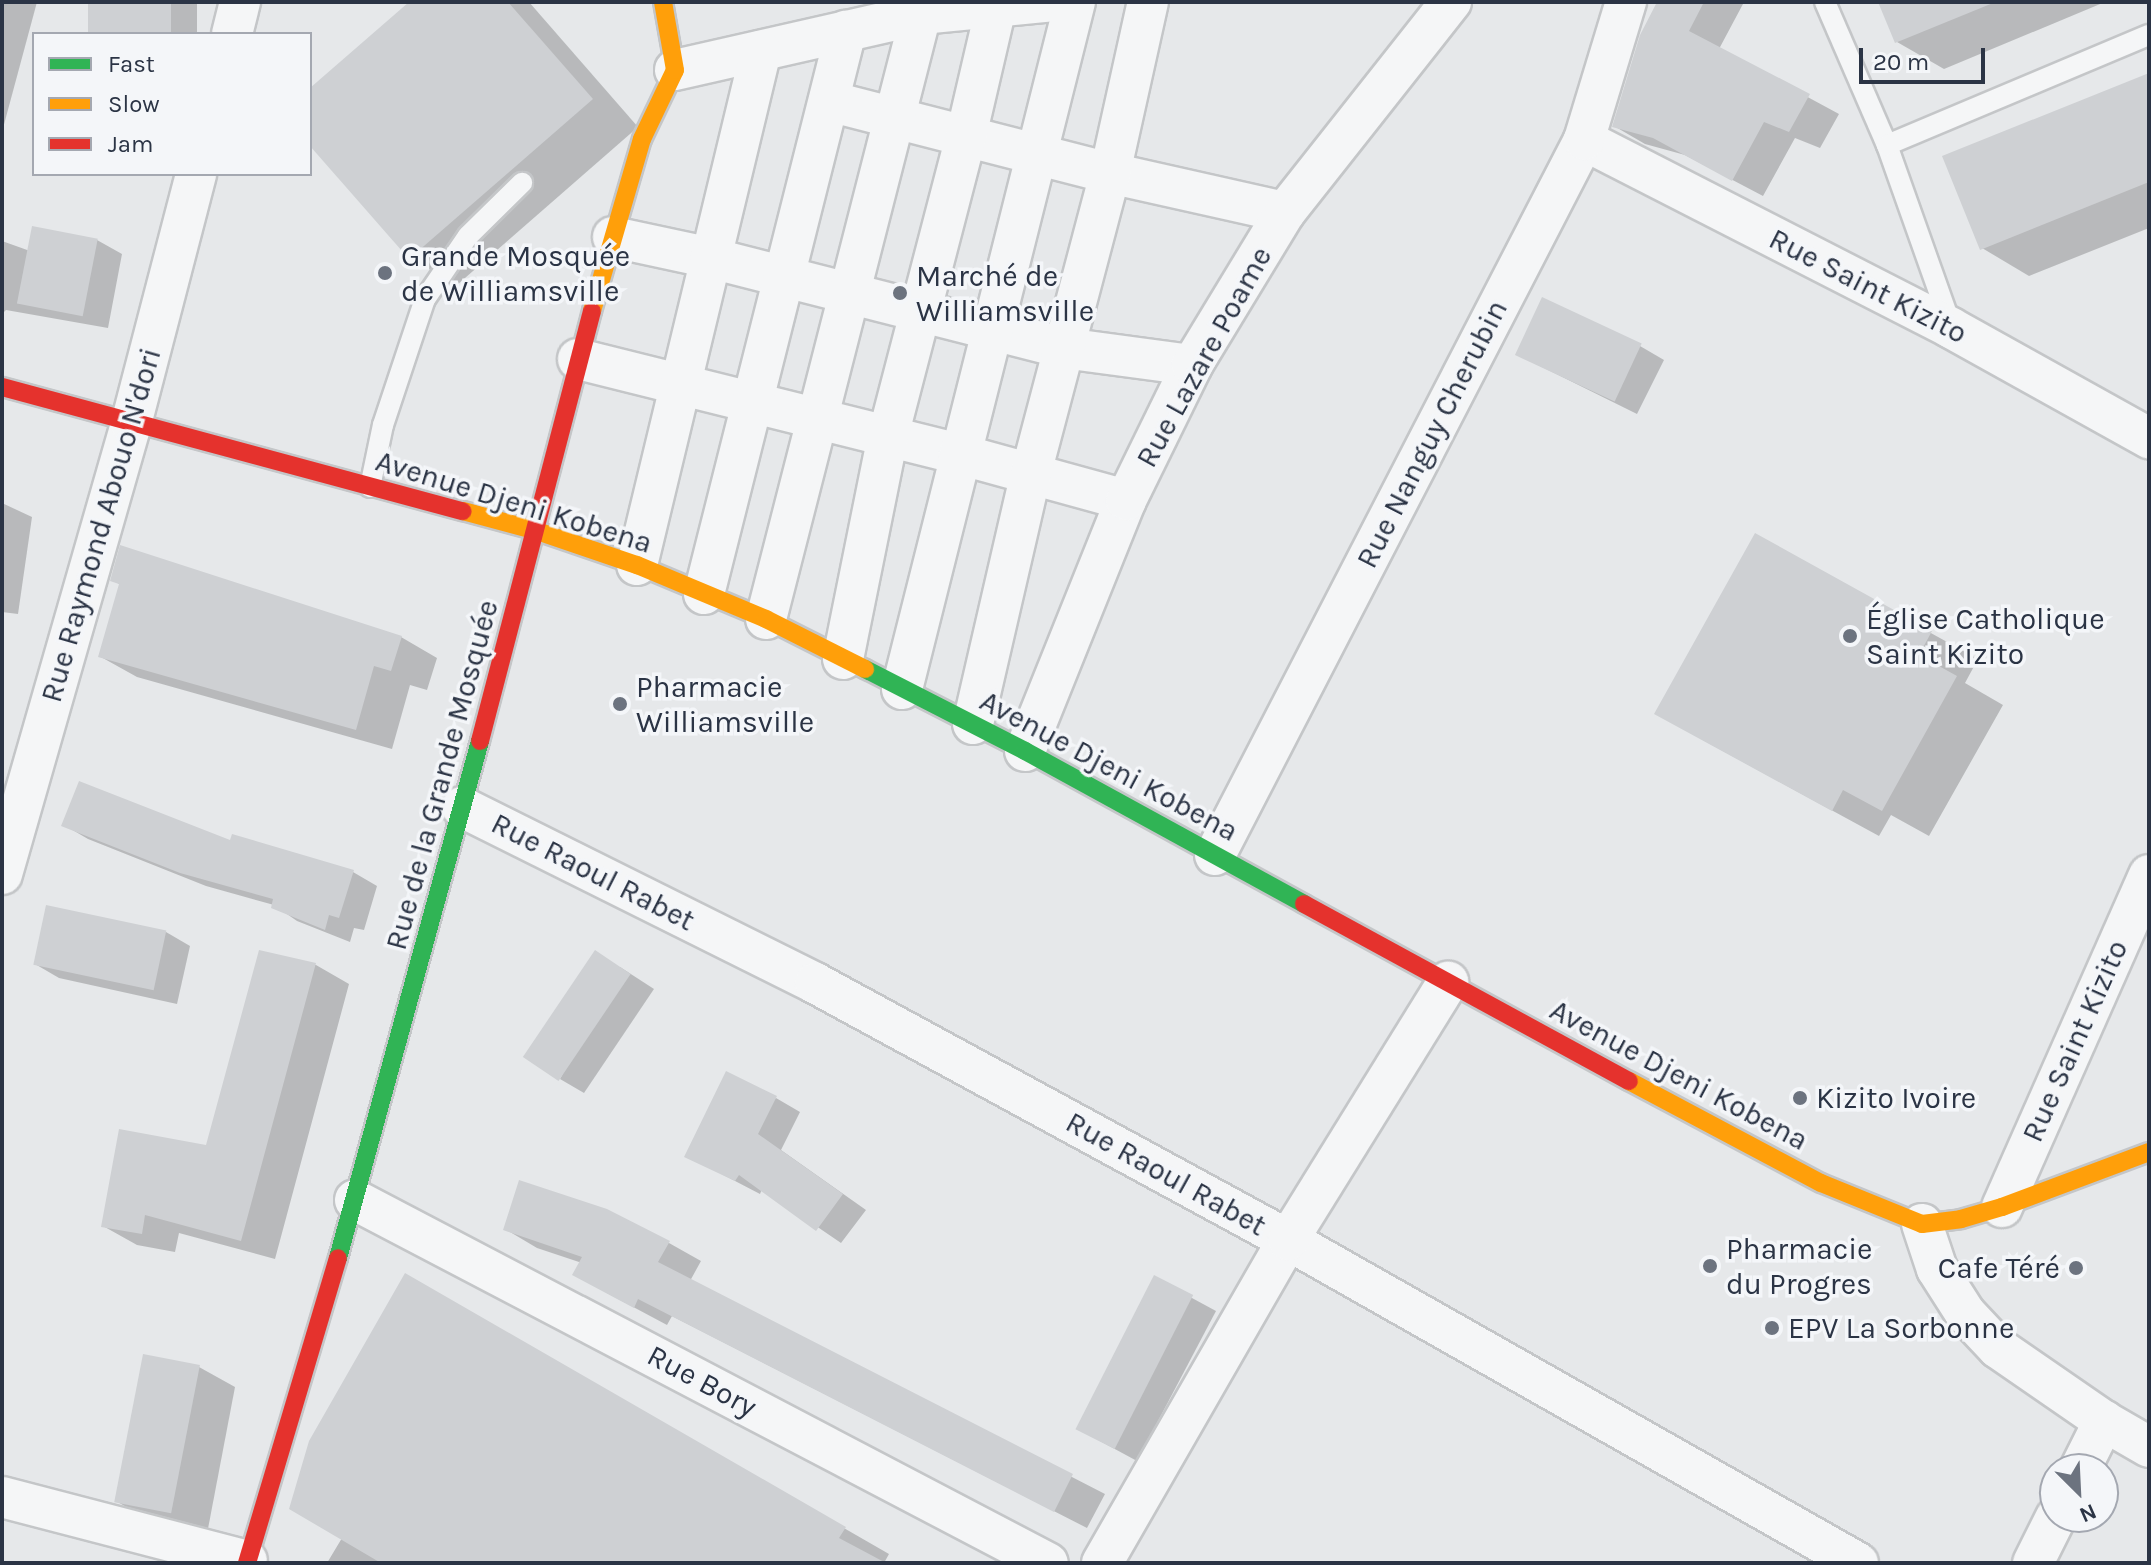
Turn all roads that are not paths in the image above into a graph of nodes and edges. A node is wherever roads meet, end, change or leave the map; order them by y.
1 (240, 2) edge
2 (663, 2) edge
3 (1046, 2) edge
4 (1075, 2) edge
5 (1148, 2) edge
6 (1451, 2) edge
7 (1626, 2) edge
8 (1825, 2) edge
9 (996, 7) junction
10 (921, 14) junction
11 (846, 31) junction
12 (232, 32) edge
13 (2149, 35) edge
14 (761, 51) junction
15 (675, 70) junction
16 (829, 101) junction
17 (893, 118) junction
18 (966, 136) junction
19 (1584, 140) junction
20 (1887, 145) junction
21 (1038, 154) junction
22 (1110, 173) junction
23 (195, 176) edge
24 (522, 183) dead end
25 (1285, 212) junction
26 (613, 237) junction
27 (711, 258) junction
28 (783, 276) junction
29 (847, 293) junction
30 (921, 311) junction
31 (1951, 328) junction
32 (992, 330) junction
33 (1064, 348) junction
34 (578, 359) junction
35 (1192, 365) junction
36 (679, 383) junction
37 (2, 387) edge
38 (751, 401) junction
39 (815, 418) junction
40 (131, 424) junction
41 (888, 436) junction
42 (2149, 438) edge
43 (959, 454) junction
44 (1031, 473) junction
45 (370, 487) junction
46 (1126, 500) junction
47 (537, 531) junction
48 (637, 565) junction
49 (704, 594) junction
50 (766, 619) junction
51 (843, 659) junction
52 (902, 689) junction
53 (973, 724) junction
54 (1025, 751) junction
55 (462, 807) junction
56 (1215, 855) junction
57 (2, 874) edge
58 (2149, 875) edge
59 (1448, 982) junction
60 (2149, 1152) edge
61 (355, 1200) junction
62 (2002, 1207) junction
63 (1922, 1224) junction
64 (1288, 1240) junction
65 (2104, 1421) junction
66 (2149, 1447) edge
67 (2088, 1453) edge
68 (2, 1497) edge
69 (2048, 1533) edge
70 (247, 1562) edge
71 (1048, 1563) edge
72 (1102, 1563) edge
73 (1858, 1563) edge
74 (2033, 1563) edge

1 - 12 street
2 - 15 street
3 - 9 street
4 - 21 street
5 - 22 street
6 - 25 street, Rue Lazare Poame
7 - 19 street, Rue Nanguy Cherubin
8 - 20 lane
9 - 10 street
9 - 18 street
10 - 11 street
10 - 17 street
11 - 14 street
11 - 16 street
13 - 20 lane
14 - 15 street
14 - 27 street
15 - 26 street, Rue de la Grande Mosquée
16 - 17 street
16 - 28 street
17 - 18 street
17 - 29 street
18 - 21 street
18 - 30 street
19 - 31 street, Rue Saint Kizito
19 - 56 street, Rue Nanguy Cherubin
20 - 31 lane
21 - 22 street
21 - 32 street
22 - 25 street
22 - 33 street
23 - 40 street, Rue Raymond Abouo N'dori
24 - 45 lane
25 - 35 street, Rue Lazare Poame
26 - 27 street
26 - 34 street, Rue de la Grande Mosquée
27 - 28 street
27 - 36 street
28 - 29 street
28 - 38 street
29 - 30 street
29 - 39 street
30 - 32 street
30 - 41 street
31 - 42 street, Rue Saint Kizito
32 - 33 street
32 - 43 street
33 - 35 street
33 - 44 street
34 - 36 street
34 - 47 street, Rue de la Grande Mosquée
35 - 46 street, Rue Lazare Poame
36 - 38 street
36 - 48 street
37 - 40 street, Avenue Djeni Kobena
38 - 39 street
38 - 49 street
39 - 41 street
39 - 50 street
40 - 45 street, Avenue Djeni Kobena
40 - 57 street, Rue Raymond Abouo N'dori
41 - 43 street
41 - 51 street
43 - 44 street
43 - 52 street
44 - 46 street
44 - 53 street
45 - 47 street, Avenue Djeni Kobena
46 - 54 street, Rue Lazare Poame
47 - 48 street, Avenue Djeni Kobena
47 - 55 street, Rue de la Grande Mosquée
48 - 49 street, Avenue Djeni Kobena
49 - 50 street, Avenue Djeni Kobena
50 - 51 street, Avenue Djeni Kobena
51 - 52 street, Avenue Djeni Kobena
52 - 53 street, Avenue Djeni Kobena
53 - 54 street, Avenue Djeni Kobena
54 - 56 street, Avenue Djeni Kobena
55 - 61 street, Rue de la Grande Mosquée
55 - 64 street, Rue Raoul Rabet
56 - 59 street, Avenue Djeni Kobena
58 - 62 street, Rue Saint Kizito
59 - 63 street, Avenue Djeni Kobena
59 - 64 street
60 - 62 street, Avenue Djeni Kobena
61 - 70 street, Rue de la Grande Mosquée
61 - 71 street, Rue Bory
62 - 63 street, Avenue Djeni Kobena
63 - 65 street
64 - 72 street
64 - 73 street, Rue Raoul Rabet
65 - 66 street
65 - 67 street
68 - 70 street
69 - 74 street

